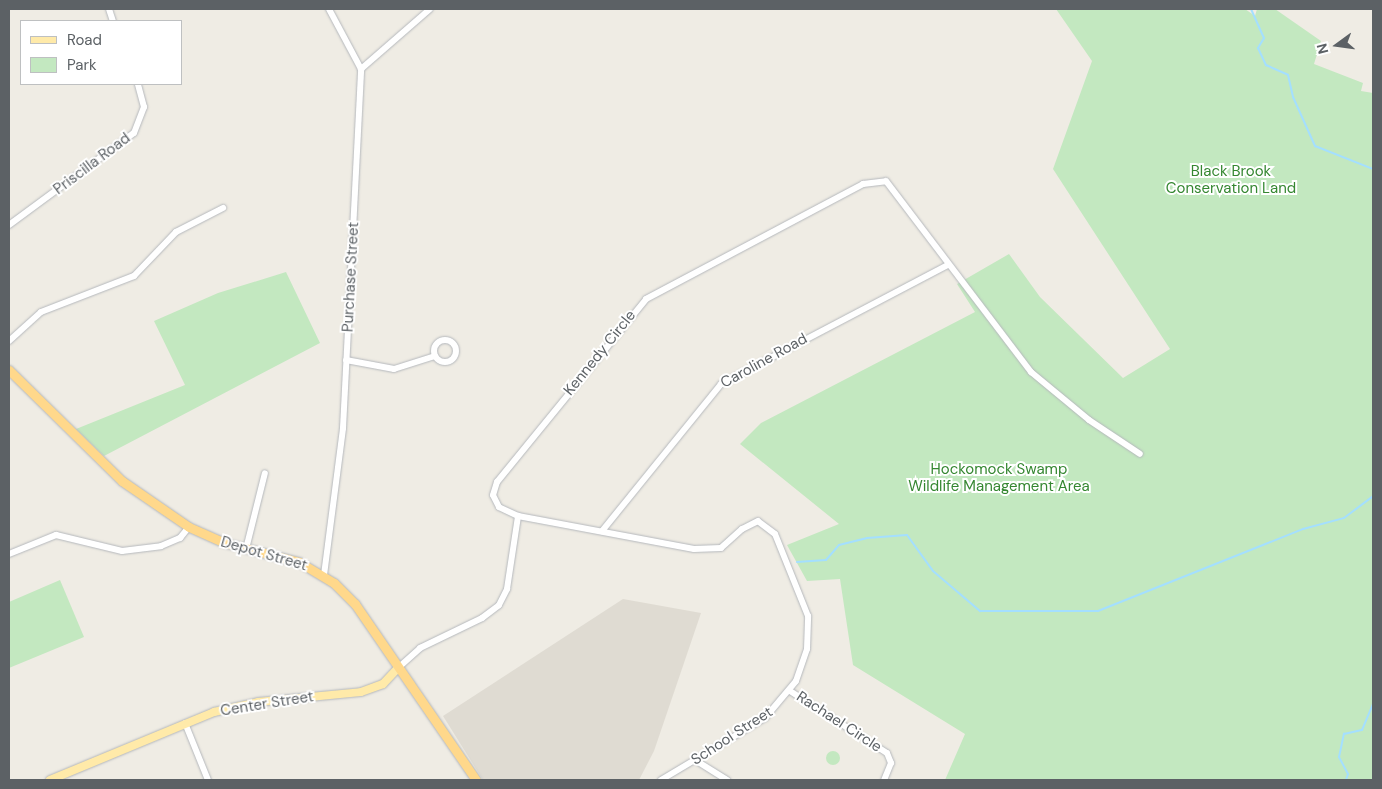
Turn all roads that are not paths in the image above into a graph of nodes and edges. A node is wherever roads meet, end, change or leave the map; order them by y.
1 (329, 9) edge
2 (430, 9) edge
3 (361, 69) junction
4 (138, 85) edge
5 (223, 208) dead end
6 (9, 226) edge
7 (948, 264) junction
8 (9, 341) edge
9 (435, 356) dead end
10 (346, 360) junction
11 (9, 370) edge
12 (1140, 454) dead end
13 (265, 473) dead end
14 (518, 516) junction
15 (758, 521) joint
16 (189, 528) junction
17 (602, 531) junction
18 (246, 549) junction
19 (9, 554) edge
20 (324, 575) junction
21 (398, 668) junction
22 (790, 691) junction
23 (184, 723) junction
24 (695, 760) junction
25 (50, 780) edge
26 (208, 780) edge
27 (476, 780) edge
28 (661, 780) edge
29 (727, 780) edge
30 (884, 780) edge

1 - 3 street
2 - 3 street
3 - 10 street, Purchase Street
4 - 6 street, Priscilla Road
5 - 8 street
7 - 12 street, Kennedy Circle
7 - 14 street, Kennedy Circle
7 - 17 street, Caroline Road
9 - 10 street
10 - 20 street, Purchase Street
11 - 16 highway, Depot Street
13 - 18 street
14 - 17 street, Kennedy Circle
14 - 21 street
15 - 17 street, Kennedy Circle
15 - 22 street, School Street
16 - 18 highway, Depot Street
16 - 19 street
18 - 20 highway, Depot Street
20 - 21 highway, Depot Street
21 - 23 main road, Center Street
21 - 27 highway, Depot Street
22 - 24 street, School Street
22 - 30 street, Rachael Circle
23 - 25 main road, Center Street
23 - 26 street
24 - 28 street, School Street
24 - 29 street

